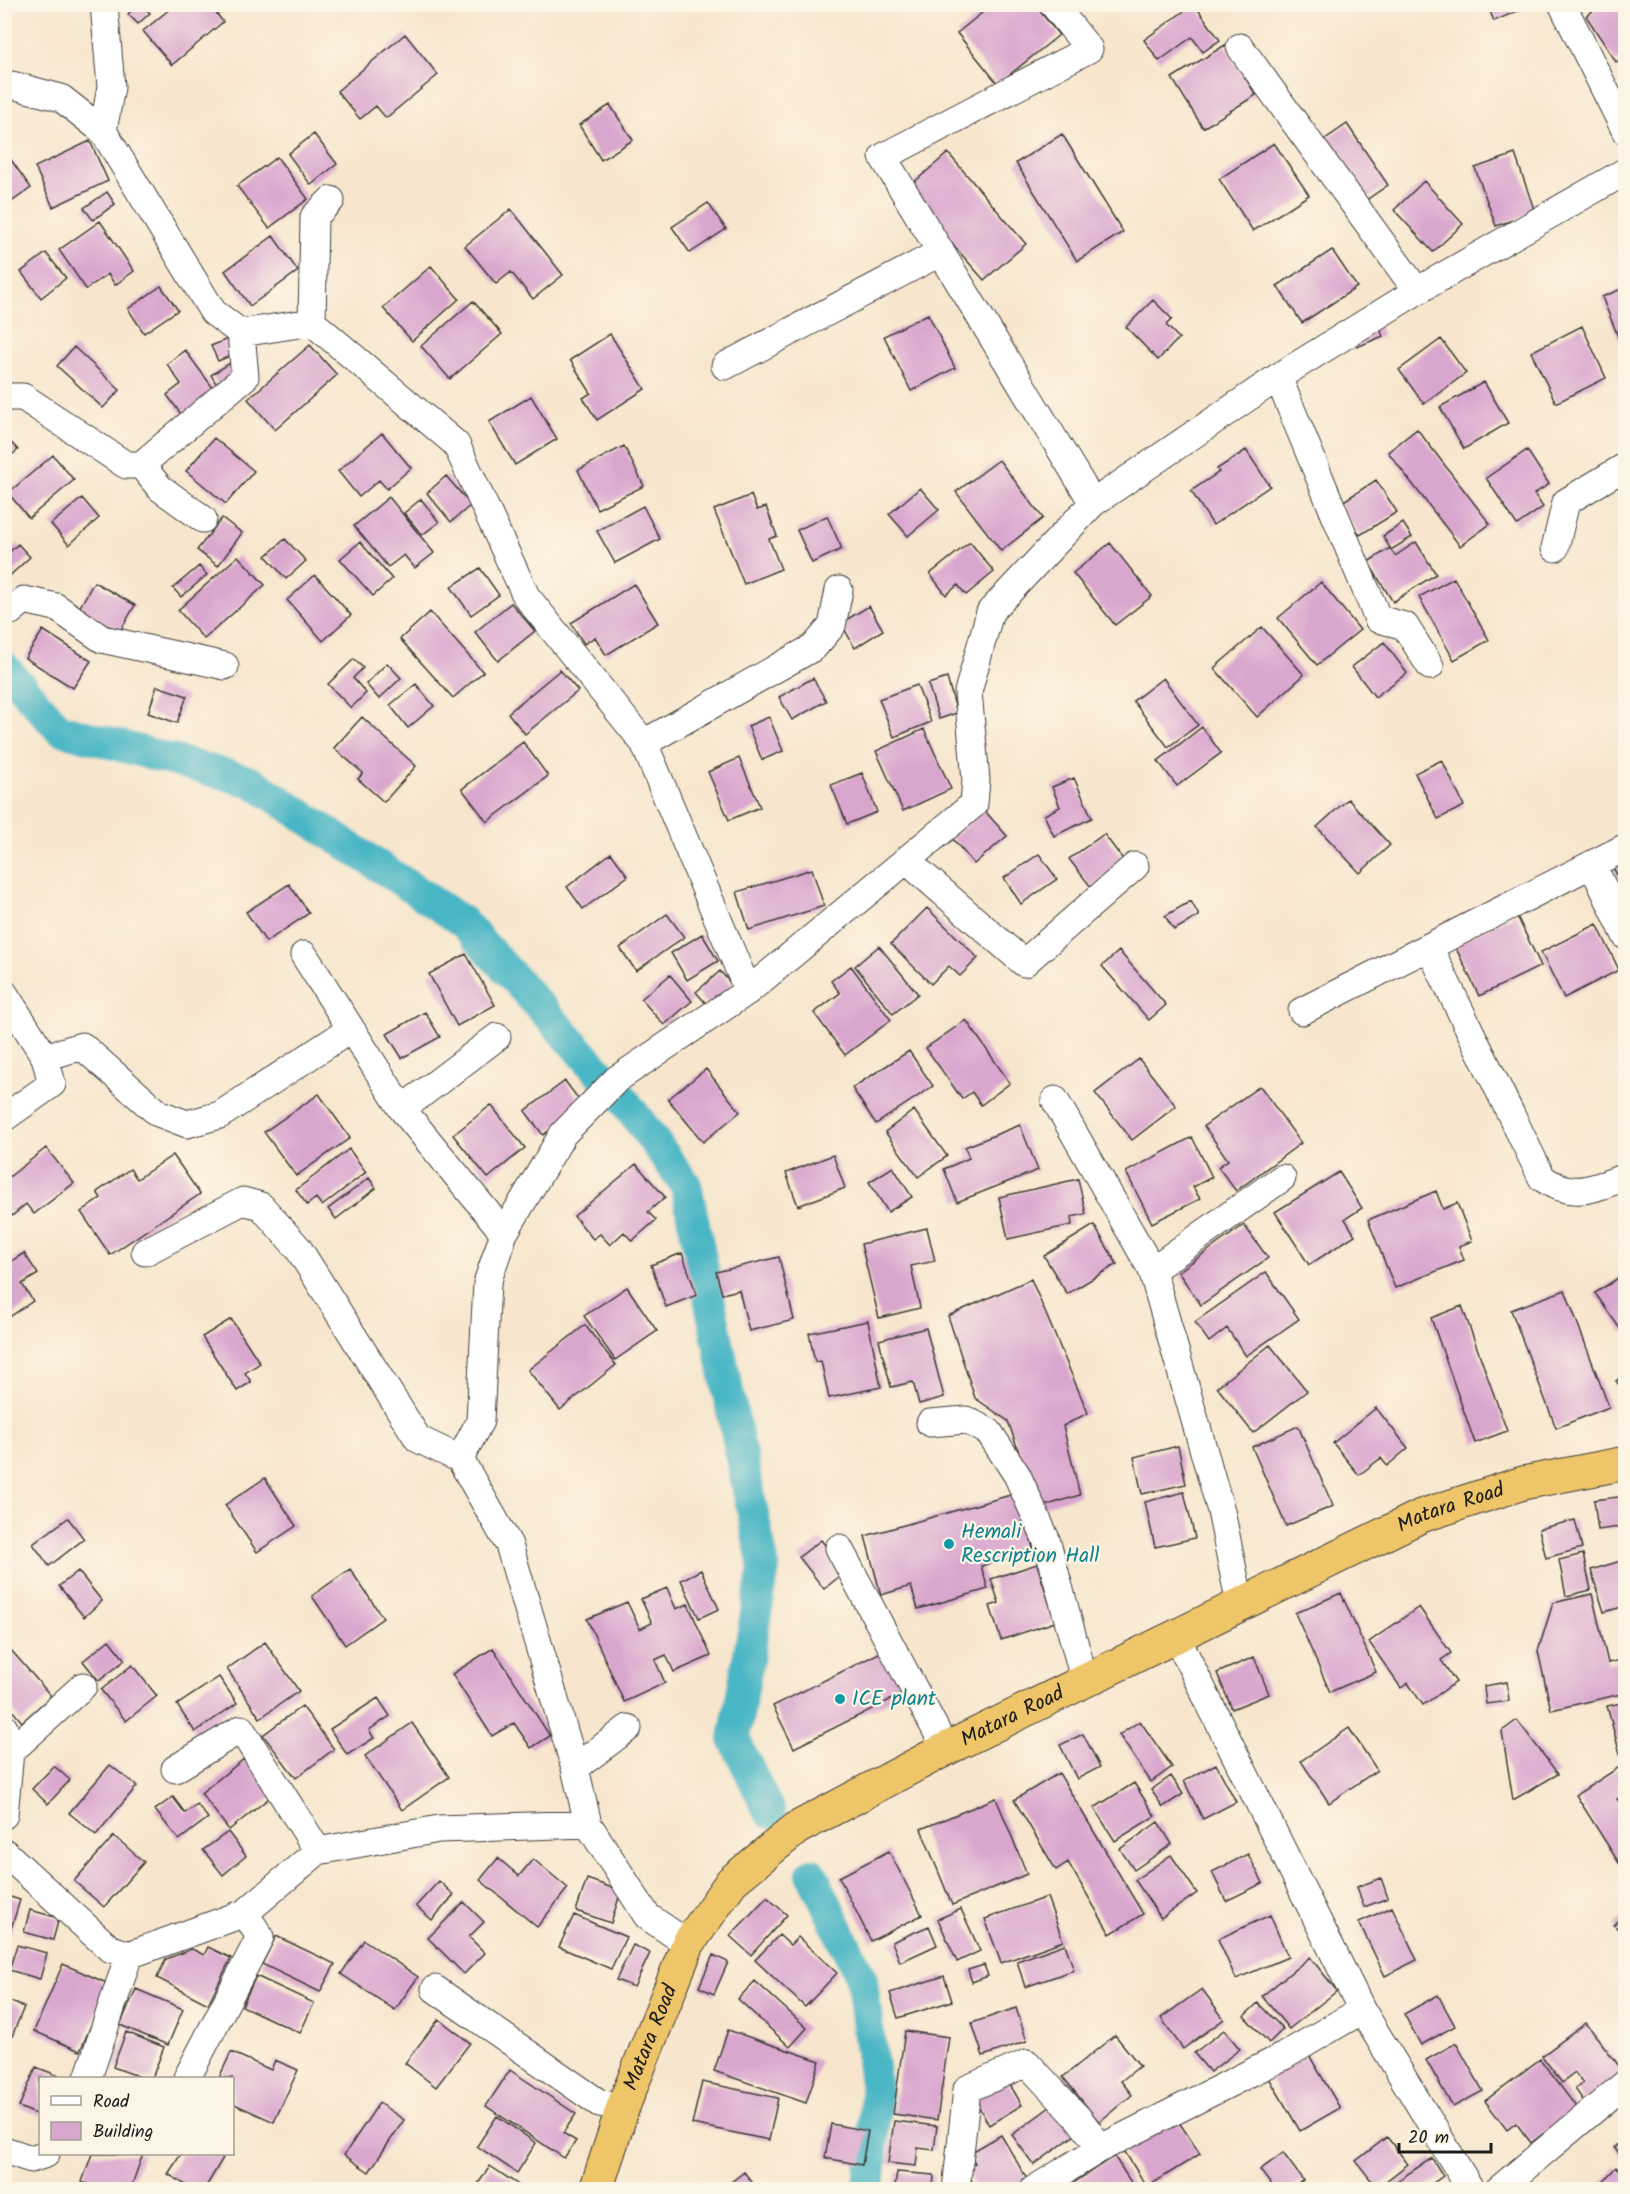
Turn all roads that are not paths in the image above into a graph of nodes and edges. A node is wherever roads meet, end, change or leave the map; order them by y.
1 (104, 4) edge
2 (1053, 4) edge
3 (1562, 4) edge
4 (1240, 47) dead end
5 (12, 85) dead end
6 (103, 131) junction
7 (1626, 132) edge
8 (1626, 171) edge
9 (331, 200) dead end
10 (941, 252) junction
11 (1417, 291) junction
12 (312, 322) junction
13 (240, 333) junction
14 (725, 366) dead end
15 (1278, 377) junction
16 (4, 397) edge
17 (141, 465) junction
18 (1626, 466) edge
19 (1093, 503) junction
20 (203, 519) dead end
21 (1555, 548) dead end
22 (839, 590) dead end
23 (4, 605) edge
24 (225, 666) dead end
25 (1430, 666) dead end
26 (644, 743) junction
27 (1626, 847) edge
28 (906, 860) junction
29 (1592, 864) junction
30 (1135, 866) dead end
31 (1626, 936) edge
32 (1429, 947) junction
33 (304, 956) dead end
34 (748, 991) junction
35 (4, 993) edge
36 (1302, 1011) dead end
37 (351, 1029) junction
38 (497, 1037) dead end
39 (45, 1057) junction
40 (1055, 1100) dead end
41 (402, 1108) junction
42 (4, 1118) edge
43 (1626, 1177) edge
44 (1282, 1178) dead end
45 (504, 1233) junction
46 (145, 1252) dead end
47 (1152, 1270) junction
48 (930, 1424) dead end
49 (460, 1459) junction
50 (1626, 1463) edge
51 (838, 1548) dead end
52 (1240, 1604) junction
53 (1176, 1636) junction
54 (1085, 1682) junction
55 (83, 1686) dead end
56 (628, 1728) dead end
57 (7, 1740) edge
58 (946, 1749) junction
59 (575, 1768) junction
60 (175, 1769) dead end
61 (4, 1815) edge
62 (588, 1824) junction
63 (318, 1851) junction
64 (4, 1852) edge
65 (245, 1913) junction
66 (688, 1944) junction
67 (129, 1955) junction
68 (435, 1989) dead end
69 (1362, 2010) junction
70 (89, 2077) edge
71 (188, 2077) edge
72 (1626, 2084) edge
73 (624, 2107) junction
74 (1101, 2148) junction
75 (4, 2150) edge
76 (42, 2155) edge
77 (596, 2190) edge
78 (956, 2190) edge
79 (1033, 2190) edge
80 (1471, 2190) edge
81 (1498, 2190) edge

1 - 6 street
2 - 10 street
3 - 7 street
4 - 11 street
5 - 6 street
6 - 13 street
8 - 11 street
9 - 12 street
10 - 14 street
10 - 19 street
11 - 15 street
12 - 13 street
12 - 26 street
13 - 17 street
15 - 19 street
15 - 25 street
16 - 17 street
17 - 20 street
18 - 21 street
19 - 28 street
22 - 26 street
23 - 24 street
26 - 34 street
27 - 29 street
28 - 30 street
28 - 34 street
29 - 31 street
29 - 32 street
32 - 36 street
32 - 43 street
33 - 37 street
34 - 45 street
35 - 39 street
37 - 39 street
37 - 41 street
38 - 41 street
39 - 42 street
40 - 47 street
41 - 45 street
44 - 47 street
45 - 49 street
46 - 49 street
47 - 52 street
48 - 54 street
49 - 59 street
50 - 52 highway, Matara Road
51 - 58 street
52 - 53 highway, Matara Road
53 - 54 highway, Matara Road
53 - 69 street
54 - 58 highway, Matara Road
55 - 57 street
56 - 59 street
57 - 61 street
58 - 66 highway, Matara Road
59 - 62 street
60 - 63 street
62 - 63 street
62 - 66 street
63 - 65 street
64 - 67 street
65 - 67 street
65 - 71 street
66 - 73 highway, Matara Road
67 - 70 street
68 - 73 street
69 - 74 street
69 - 80 street
72 - 81 street
73 - 77 highway, Matara Road
74 - 78 street
74 - 79 street
75 - 76 street

